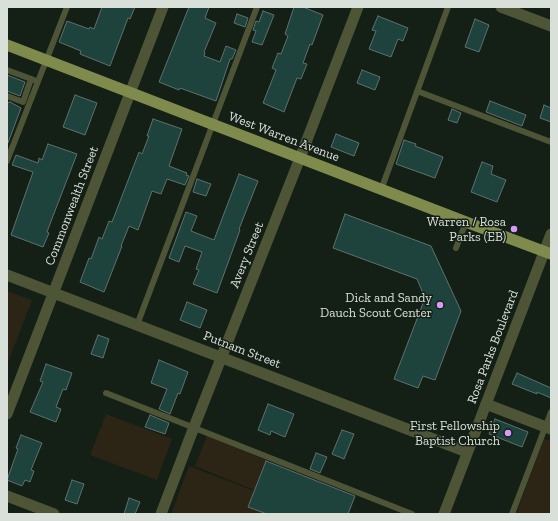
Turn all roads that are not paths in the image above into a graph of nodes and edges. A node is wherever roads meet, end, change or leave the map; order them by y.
1 (67, 7) edge
2 (163, 7) edge
3 (258, 7) edge
4 (358, 7) edge
5 (448, 7) edge
6 (501, 7) edge
7 (551, 26) edge
8 (7, 45) edge
9 (46, 60) junction
10 (7, 70) edge
11 (31, 79) junction
12 (38, 82) junction
13 (417, 91) junction
14 (130, 93) junction
15 (8, 95) edge
16 (214, 125) junction
17 (551, 142) edge
18 (300, 158) junction
19 (7, 161) edge
20 (381, 190) junction
21 (466, 222) junction
22 (551, 234) edge
23 (456, 248) dead end
24 (548, 252) edge
25 (7, 274) edge
26 (54, 293) junction
27 (137, 325) junction
28 (222, 357) junction
29 (106, 394) dead end
30 (486, 404) junction
31 (551, 412) edge
32 (7, 414) edge
33 (194, 427) junction
34 (548, 428) edge
35 (467, 452) junction
36 (7, 496) edge
37 (54, 514) edge
38 (161, 514) edge
39 (412, 514) edge
40 (444, 514) edge
41 (512, 514) edge

1 - 9 lane
2 - 14 street, Commonwealth Street
3 - 16 lane
4 - 18 street, Avery Street
5 - 13 lane
6 - 7 street
8 - 9 main road, West Warren Avenue
9 - 12 lane
9 - 14 main road, West Warren Avenue
10 - 11 lane
11 - 12 lane
11 - 15 lane
12 - 19 lane
13 - 17 lane
13 - 20 lane
14 - 16 main road, West Warren Avenue
14 - 26 street, Commonwealth Street
16 - 18 main road, West Warren Avenue
16 - 27 lane
18 - 20 main road, West Warren Avenue
18 - 28 street, Avery Street
20 - 21 main road, West Warren Avenue
21 - 23 lane
21 - 24 main road, West Warren Avenue
22 - 24 street, Rosa Parks Boulevard
24 - 30 street, Rosa Parks Boulevard
25 - 26 street, Putnam Street
26 - 27 street, Putnam Street
26 - 32 street, Commonwealth Street
27 - 28 street, Putnam Street
28 - 33 street, Avery Street
28 - 35 street, Putnam Street
29 - 33 lane
30 - 34 street
30 - 35 street, Rosa Parks Boulevard
31 - 34 lane
33 - 38 street, Avery Street
33 - 39 lane
34 - 41 lane
35 - 40 street, Rosa Parks Boulevard
36 - 37 street

